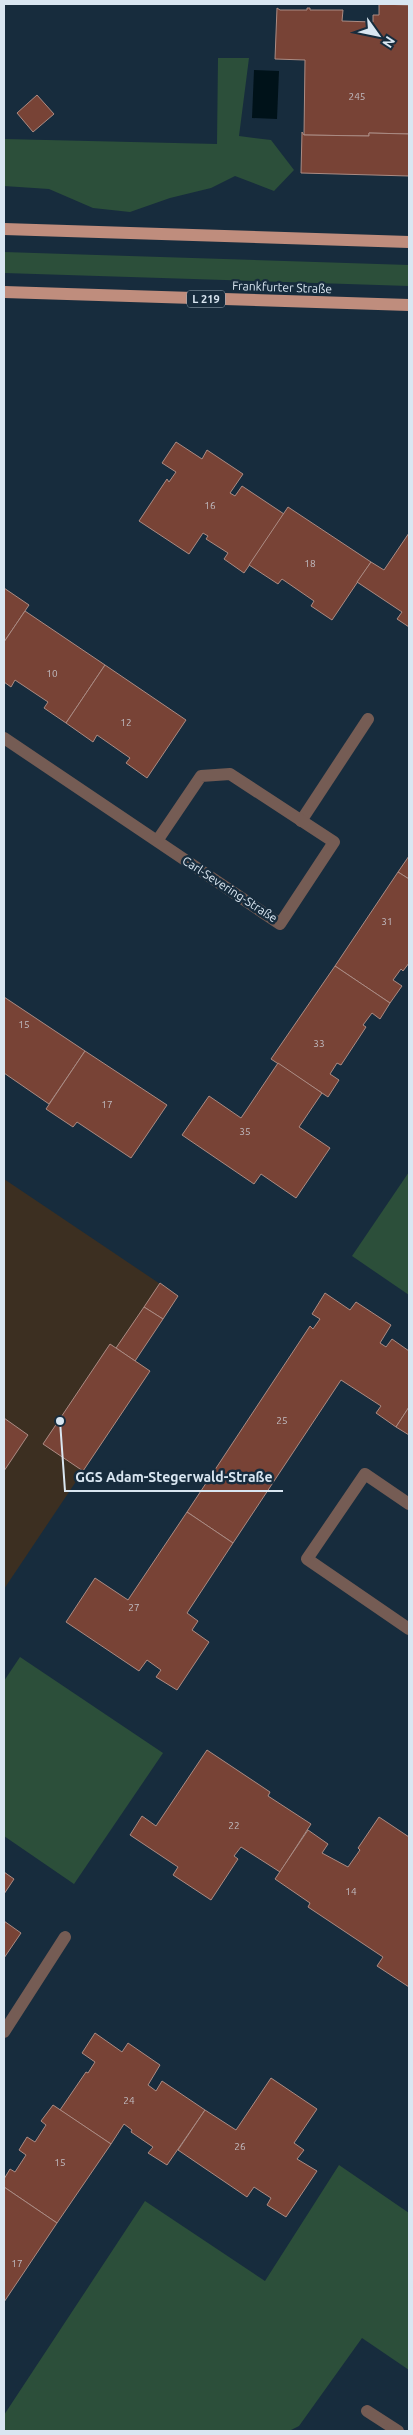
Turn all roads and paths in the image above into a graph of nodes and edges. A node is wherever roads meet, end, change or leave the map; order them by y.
1 (4, 230) edge
2 (409, 242) edge
3 (4, 292) edge
4 (409, 305) edge
5 (368, 720) dead end
6 (4, 738) edge
7 (301, 821) junction
8 (157, 841) junction
9 (409, 1504) edge
10 (409, 1629) edge
11 (65, 1937) dead end
12 (4, 2032) edge
13 (368, 2411) dead end
14 (398, 2431) edge

1 - 2 main road
3 - 4 main road, Frankfurter Straße / L 219
5 - 7 street
6 - 8 street, Carl-Severing-Straße
7 - 8 street, Carl-Severing-Straße
7 - 8 street, Carl-Severing-Straße
9 - 10 street
11 - 12 street
13 - 14 street

